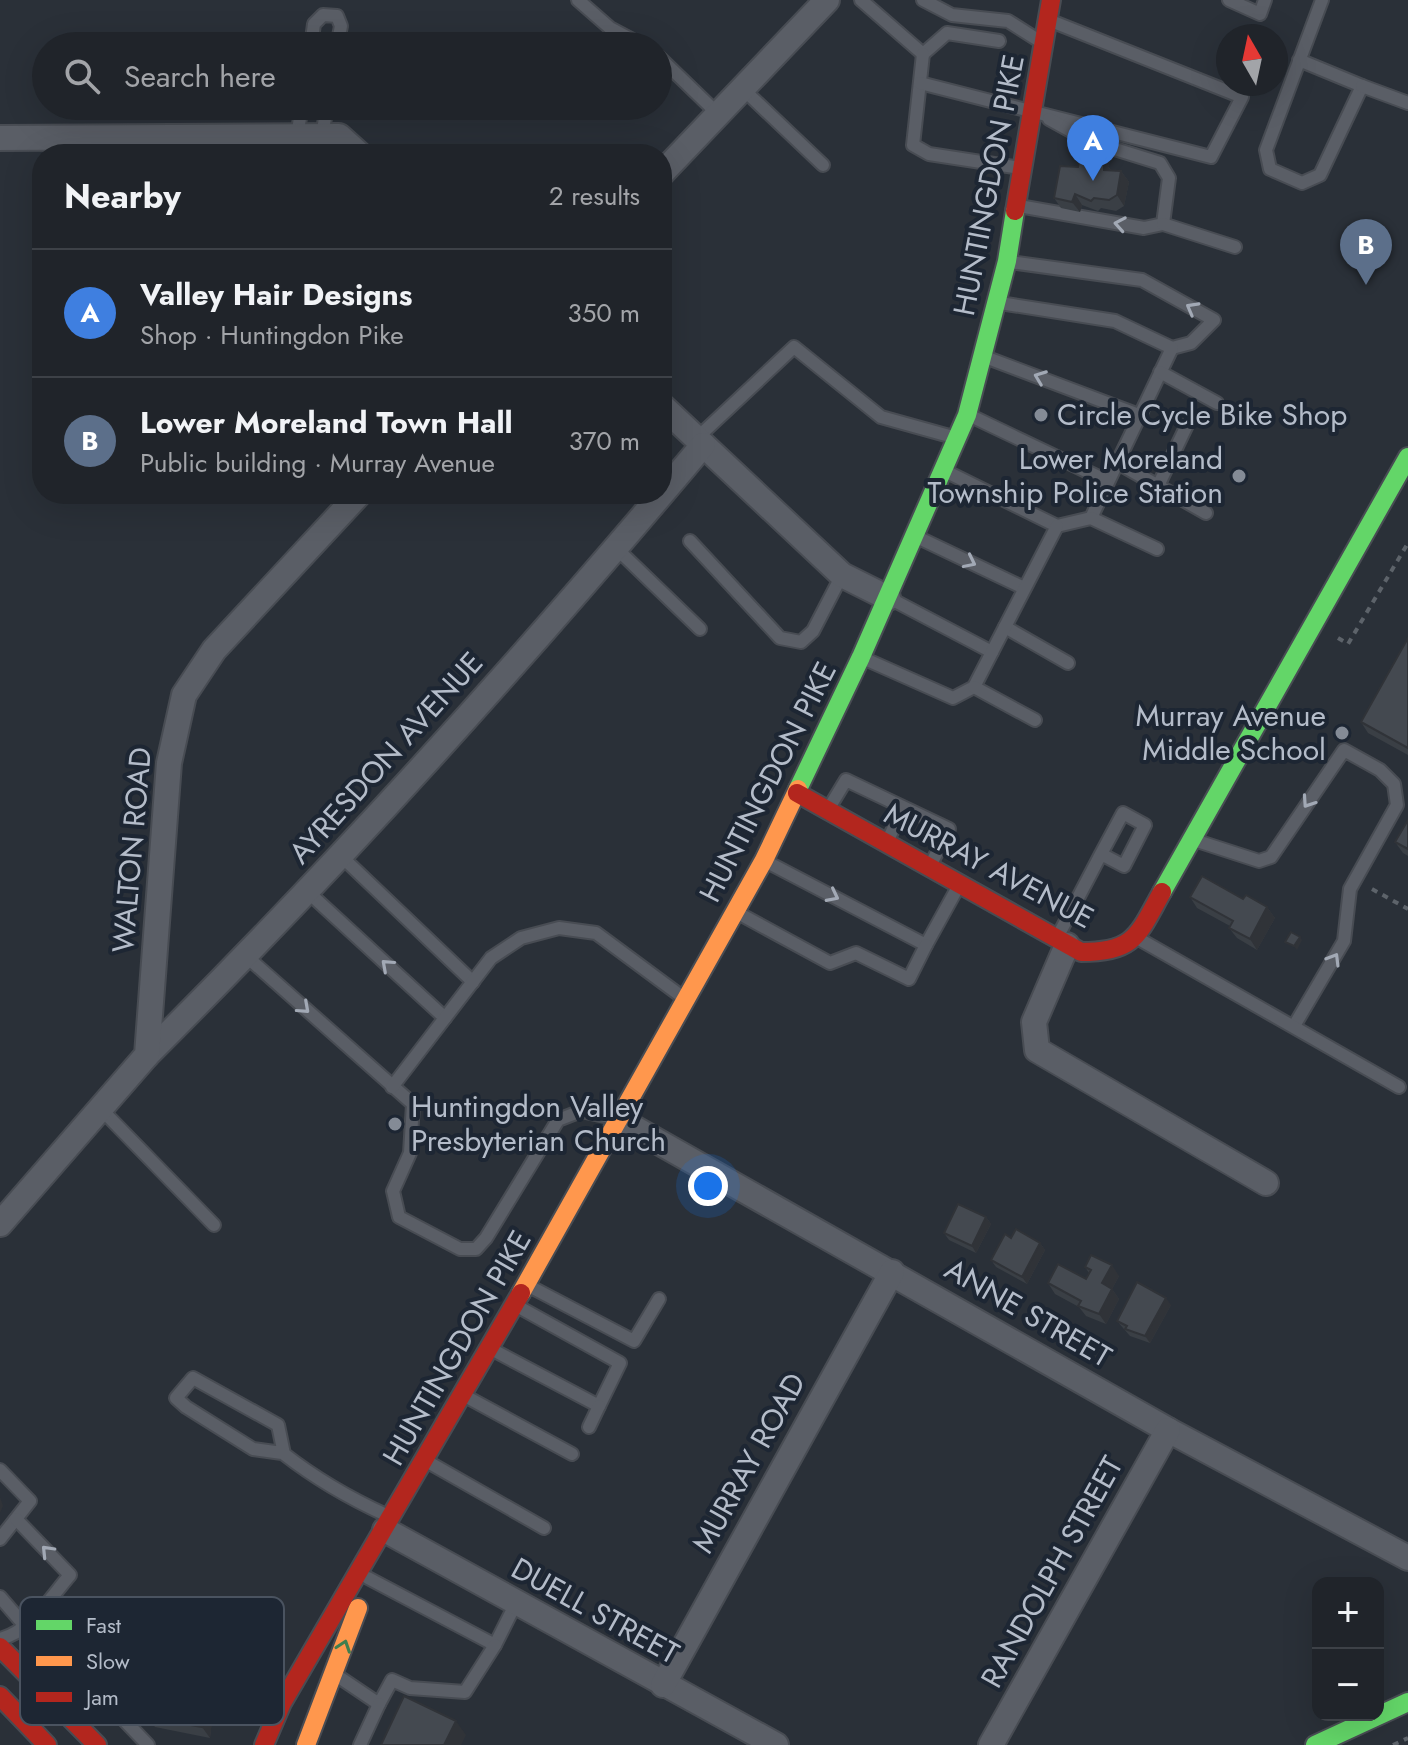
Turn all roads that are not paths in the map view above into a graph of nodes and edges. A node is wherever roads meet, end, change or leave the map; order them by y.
1 (578, 0) edge
2 (827, 0) edge
3 (861, 0) edge
4 (923, 0) edge
5 (1051, 0) edge
6 (1229, 0) edge
7 (1265, 0) edge
8 (1322, 0) edge
9 (1048, 19) junction
10 (313, 32) edge
11 (340, 32) edge
12 (618, 32) edge
13 (999, 41) dead end
14 (1044, 44) junction
15 (923, 54) junction
16 (1299, 60) junction
17 (672, 70) edge
18 (920, 83) junction
19 (1362, 86) junction
20 (743, 89) junction
21 (1408, 103) edge
22 (1033, 109) junction
23 (718, 114) junction
24 (300, 120) edge
25 (325, 120) edge
26 (297, 136) junction
27 (322, 136) junction
28 (0, 138) edge
29 (43, 144) edge
30 (77, 144) edge
31 (348, 144) edge
32 (672, 162) edge
33 (823, 165) dead end
34 (1023, 169) junction
35 (1016, 206) junction
36 (1163, 224) junction
37 (1235, 247) dead end
38 (1007, 261) junction
39 (997, 303) junction
40 (1172, 348) junction
41 (983, 357) junction
42 (1160, 372) junction
43 (1217, 403) dead end
44 (967, 415) junction
45 (1139, 415) junction
46 (672, 416) edge
47 (1187, 425) dead end
48 (956, 438) junction
49 (699, 442) junction
50 (1408, 457) edge
51 (1116, 462) junction
52 (944, 471) junction
53 (672, 476) edge
54 (1107, 481) junction
55 (1158, 486) junction
56 (350, 504) edge
57 (650, 504) edge
58 (1206, 513) dead end
59 (1091, 518) junction
60 (1057, 526) junction
61 (916, 536) junction
62 (690, 541) dead end
63 (616, 548) junction
64 (1157, 549) dead end
65 (842, 575) junction
66 (1024, 588) junction
67 (888, 598) junction
68 (1005, 627) junction
69 (700, 629) dead end
70 (992, 652) junction
71 (861, 657) junction
72 (1068, 663) dead end
73 (974, 687) junction
74 (1035, 720) dead end
75 (797, 793) junction
76 (903, 808) junction
77 (828, 810) junction
78 (1194, 840) junction
79 (887, 843) junction
80 (1101, 854) dead end
81 (341, 856) junction
82 (764, 860) junction
83 (930, 867) junction
84 (959, 884) junction
85 (308, 892) junction
86 (735, 912) junction
87 (1136, 938) junction
88 (1062, 942) junction
89 (926, 945) junction
90 (246, 956) junction
91 (473, 982) junction
92 (686, 999) junction
93 (445, 1018) junction
94 (1294, 1026) junction
95 (147, 1055) junction
96 (392, 1087) junction
97 (1399, 1087) dead end
98 (101, 1109) junction
99 (618, 1119) junction
100 (1266, 1183) dead end
101 (0, 1224) edge
102 (214, 1225) dead end
103 (892, 1272) junction
104 (526, 1284) junction
105 (659, 1299) dead end
106 (515, 1304) junction
107 (490, 1348) junction
108 (463, 1394) junction
109 (599, 1406) junction
110 (589, 1427) dead end
111 (1168, 1430) junction
112 (284, 1454) junction
113 (572, 1454) dead end
114 (425, 1460) junction
115 (0, 1470) edge
116 (16, 1519) junction
117 (388, 1524) junction
118 (544, 1528) dead end
119 (0, 1539) edge
120 (1408, 1558) edge
121 (368, 1578) junction
122 (0, 1597) edge
123 (51, 1597) edge
124 (515, 1605) junction
125 (20, 1620) edge
126 (20, 1631) edge
127 (0, 1639) edge
128 (495, 1645) junction
129 (0, 1647) edge
130 (20, 1667) edge
131 (334, 1674) junction
132 (663, 1685) junction
133 (0, 1696) edge
134 (284, 1700) edge
135 (1408, 1702) edge
136 (379, 1704) junction
137 (20, 1717) edge
138 (28, 1725) edge
139 (77, 1725) edge
140 (129, 1725) edge
141 (273, 1725) edge
142 (47, 1745) edge
143 (97, 1745) edge
144 (148, 1745) edge
145 (264, 1745) edge
146 (306, 1745) edge
147 (360, 1745) edge
148 (776, 1745) edge
149 (991, 1745) edge
150 (1315, 1745) edge

1 - 12 lane
2 - 20 street
3 - 15 lane
4 - 14 lane
5 - 9 main road, HUNTINGDON PIKE
6 - 7 lane
8 - 16 lane
9 - 14 main road, HUNTINGDON PIKE
9 - 22 lane
10 - 11 lane
13 - 15 lane
14 - 22 main road, HUNTINGDON PIKE
15 - 18 lane
16 - 19 lane
16 - 19 lane
17 - 23 lane
18 - 22 lane
18 - 34 lane
19 - 21 lane
20 - 23 street
20 - 33 lane
22 - 34 main road, HUNTINGDON PIKE
22 - 36 lane
23 - 32 street
24 - 26 lane
25 - 27 lane
26 - 27 street
26 - 30 street
27 - 31 street
28 - 29 street
34 - 35 main road, HUNTINGDON PIKE
36 -> 35 lane
35 - 38 main road, HUNTINGDON PIKE
36 - 37 lane
38 - 39 main road, HUNTINGDON PIKE
40 -> 38 lane
39 - 40 lane
39 - 41 main road, HUNTINGDON PIKE
40 - 42 lane
41 - 44 main road, HUNTINGDON PIKE
45 -> 41 lane
42 - 43 lane
42 - 45 lane
44 - 48 main road, HUNTINGDON PIKE
44 - 54 lane
45 - 51 lane
46 - 49 street
47 - 55 lane
48 - 49 lane
48 - 52 main road, HUNTINGDON PIKE
49 - 53 street, AYRESDON AVENUE
49 - 65 street
50 - 78 main road
51 - 54 lane
51 - 55 lane
52 - 60 lane
52 - 61 main road, HUNTINGDON PIKE
54 - 59 lane
55 - 58 lane
56 - 95 street, WALTON ROAD
57 - 63 street, AYRESDON AVENUE
59 - 60 lane
59 - 64 lane
60 - 66 lane
61 -> 66 lane
61 - 67 main road, HUNTINGDON PIKE
62 - 65 lane
63 - 69 lane
63 - 81 street, AYRESDON AVENUE
65 - 67 street
66 - 68 lane
67 - 70 lane
67 - 71 main road, HUNTINGDON PIKE
68 - 70 lane
68 - 72 lane
70 - 73 lane
71 - 73 lane
71 - 75 main road, HUNTINGDON PIKE
73 - 74 lane
75 - 77 main road, MURRAY AVENUE
75 - 82 main road, HUNTINGDON PIKE
76 - 77 lane
76 - 79 lane
76 - 83 lane
77 - 79 main road, MURRAY AVENUE
78 - 87 main road
94 -> 78 lane
79 - 83 main road, MURRAY AVENUE
80 - 88 lane
81 - 85 street, AYRESDON AVENUE
81 - 91 lane
82 - 86 main road, HUNTINGDON PIKE
82 -> 89 lane
83 - 84 main road, MURRAY AVENUE
84 - 88 main road, MURRAY AVENUE
84 - 89 lane
85 - 90 street, AYRESDON AVENUE
93 -> 85 lane
86 - 89 lane
86 - 92 main road, HUNTINGDON PIKE
87 - 88 main road, MURRAY AVENUE
87 - 94 lane
88 - 100 street
90 - 95 street, AYRESDON AVENUE
90 -> 96 lane
91 - 92 lane
91 - 93 lane
92 - 99 main road, HUNTINGDON PIKE
93 - 96 lane
94 - 97 lane
95 - 98 street
96 - 99 lane
98 - 101 street
98 - 102 lane
99 - 103 street, ANNE STREET
99 - 104 main road, HUNTINGDON PIKE
103 - 111 street, ANNE STREET
103 - 132 street, MURRAY ROAD
104 - 105 lane
104 - 106 main road, HUNTINGDON PIKE
106 - 107 main road, HUNTINGDON PIKE
106 - 109 lane
107 - 108 main road, HUNTINGDON PIKE
107 - 109 lane
108 - 113 lane
108 - 114 main road, HUNTINGDON PIKE
109 - 110 lane
111 - 120 street, ANNE STREET
111 - 149 street, RANDOLPH STREET
112 - 112 lane
112 - 117 lane
114 - 117 main road, HUNTINGDON PIKE
114 - 118 lane
115 - 116 lane
116 - 119 lane
123 -> 116 lane
117 - 121 main road, HUNTINGDON PIKE
117 - 124 street, DUELL STREET
117 - 134 main road, HUNTINGDON PIKE
121 - 128 lane
131 -> 121 main road, HUNTINGDON PIKE
122 - 125 lane
124 - 128 lane
124 - 132 street, DUELL STREET
126 - 127 lane
128 - 136 lane
129 - 130 main road
131 - 136 lane
131 - 146 main road, HUNTINGDON PIKE
132 - 148 street, DUELL STREET
133 - 137 main road
135 - 150 main road
136 - 147 lane
138 - 142 main road
139 - 143 main road
140 - 144 lane
141 - 145 main road, HUNTINGDON PIKE

